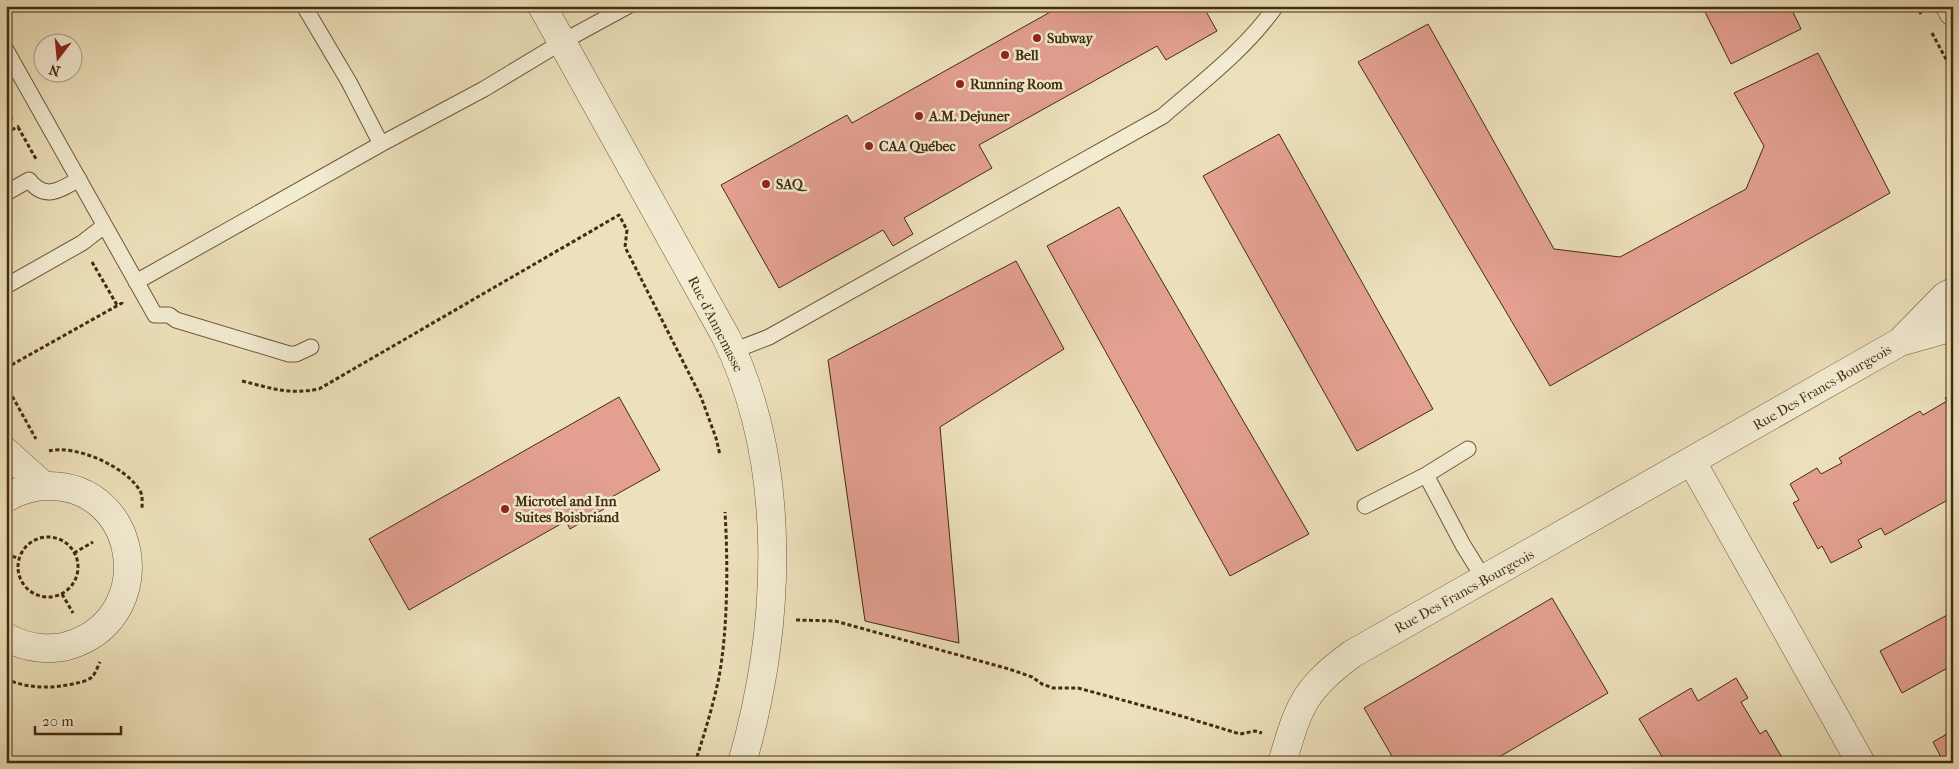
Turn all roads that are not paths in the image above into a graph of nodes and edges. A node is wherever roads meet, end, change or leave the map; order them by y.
1 (304, 6) edge
2 (542, 6) edge
3 (628, 6) edge
4 (1276, 6) edge
5 (1950, 6) edge
6 (1953, 12) edge
7 (562, 42) junction
8 (6, 50) edge
9 (381, 144) junction
10 (78, 179) junction
11 (6, 193) edge
12 (104, 226) junction
13 (136, 282) junction
14 (6, 286) edge
15 (1953, 292) edge
16 (1953, 327) edge
17 (1900, 342) junction
18 (311, 348) dead end
19 (733, 351) junction
20 (1468, 449) dead end
21 (6, 452) edge
22 (1692, 462) junction
23 (1426, 474) junction
24 (44, 486) junction
25 (6, 498) edge
26 (1366, 506) dead end
27 (1484, 579) junction
28 (6, 637) edge
29 (742, 763) edge
30 (1282, 763) edge
31 (1861, 763) edge

1 - 9 lane
2 - 7 street, Rue d'Annemasse
3 - 7 lane
4 - 19 lane
5 - 6 street
7 - 9 lane
7 - 19 street, Rue d'Annemasse
8 - 10 lane
9 - 13 lane
10 - 11 lane
10 - 12 lane
12 - 13 lane
12 - 14 lane
13 - 18 lane
15 - 17 street, Rue Des Francs-Bourgeois
16 - 17 street, Rue Des Francs-Bourgeois
17 - 22 street, Rue Des Francs-Bourgeois
19 - 29 street, Rue d'Annemasse
20 - 23 lane
21 - 24 street
22 - 27 street, Rue Des Francs-Bourgeois
22 - 31 street
23 - 26 lane
23 - 27 lane
24 - 25 street
24 - 28 street
27 - 30 street, Rue Des Francs-Bourgeois

